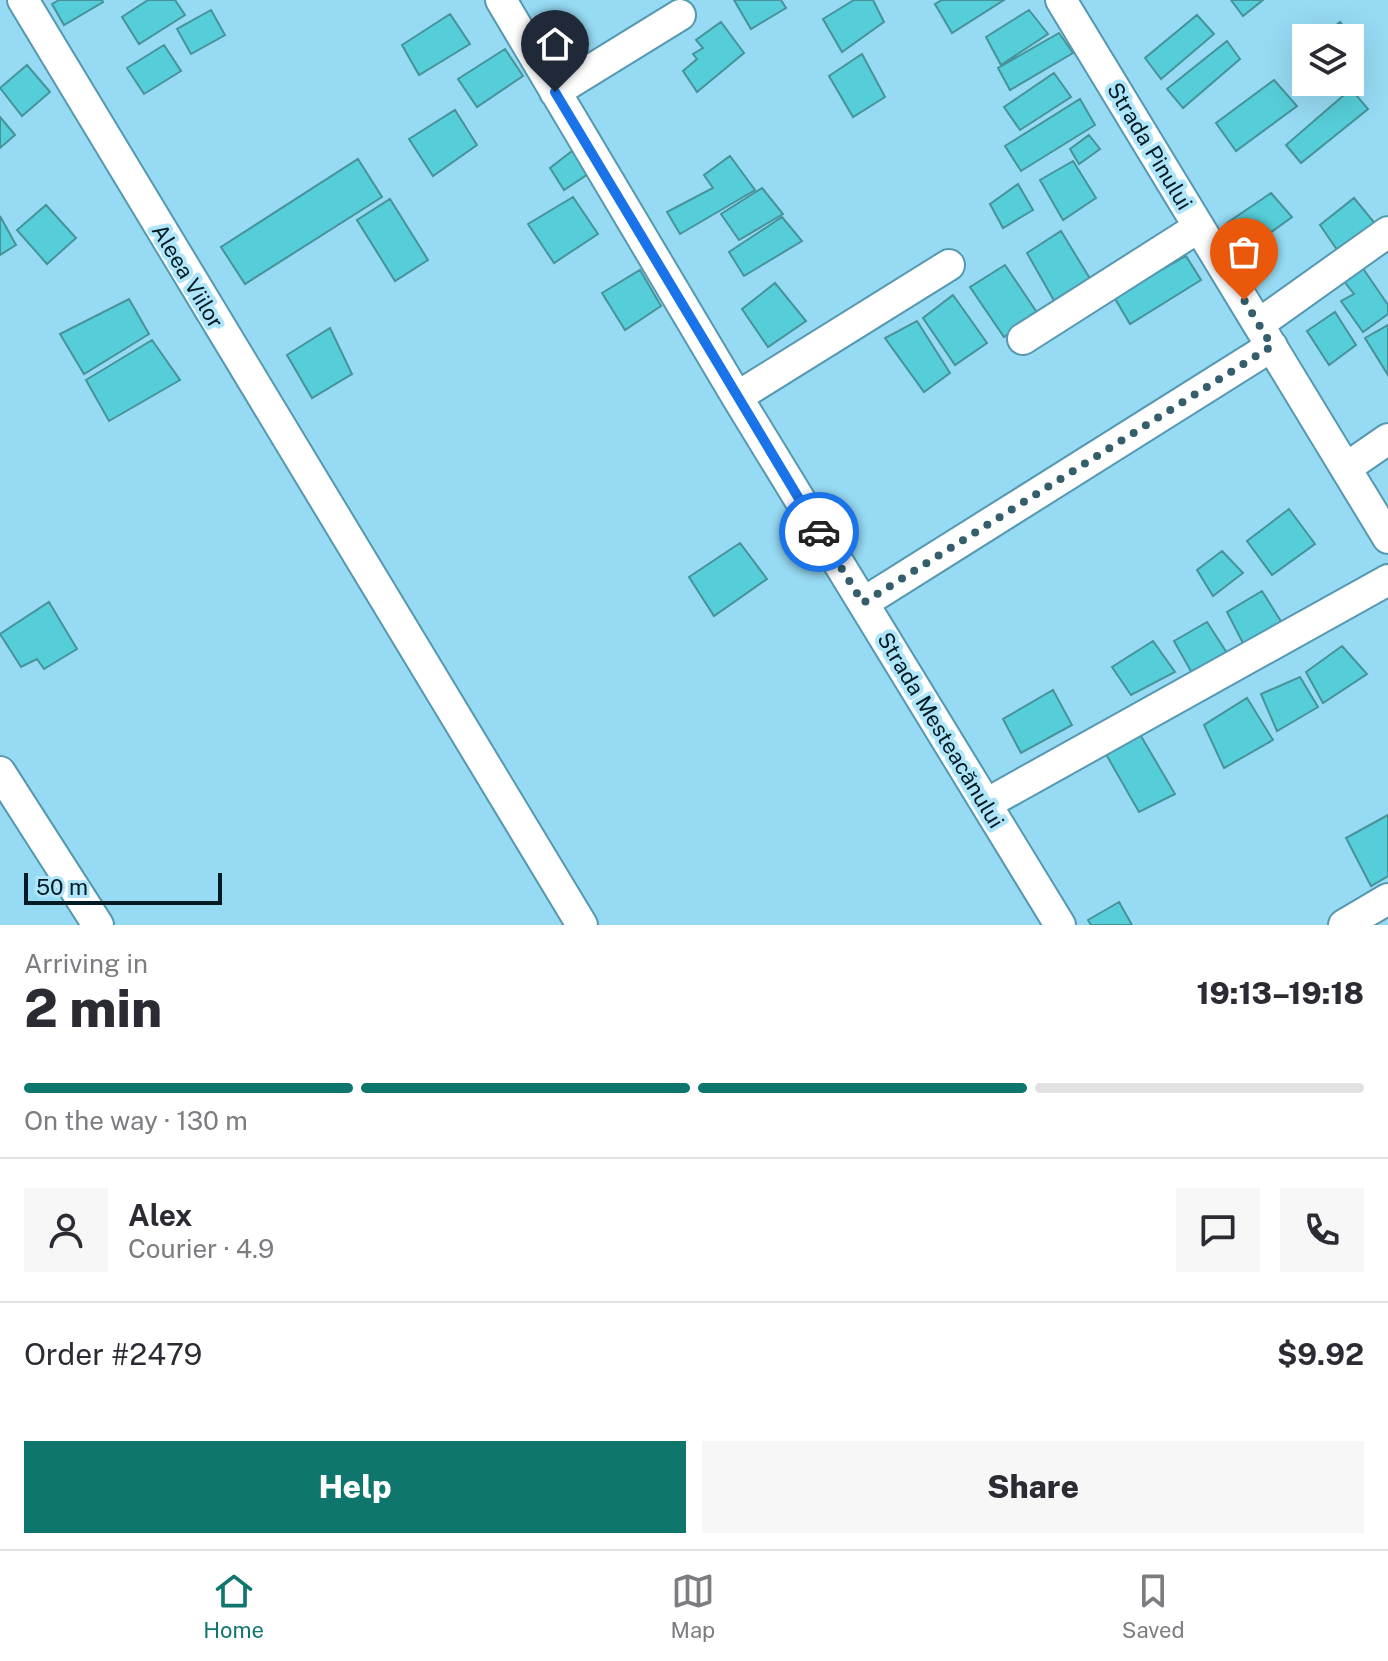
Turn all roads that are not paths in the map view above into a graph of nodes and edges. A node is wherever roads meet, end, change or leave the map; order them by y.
1 (23, 0) edge
2 (501, 0) edge
3 (1061, 0) edge
4 (680, 15) dead end
5 (555, 92) junction
6 (1199, 227) junction
7 (1388, 232) edge
8 (949, 265) dead end
9 (1265, 335) junction
10 (1023, 339) dead end
11 (737, 397) junction
12 (1388, 439) edge
13 (1346, 468) junction
14 (1388, 538) edge
15 (1388, 580) edge
16 (863, 603) junction
17 (0, 772) edge
18 (986, 804) junction
19 (1388, 899) edge
20 (98, 925) edge
21 (582, 925) edge
22 (1060, 925) edge
23 (1344, 925) edge

1 - 21 street, Aleea Viilor
2 - 5 street, Strada Mesteacănului
3 - 6 street, Strada Pinului
4 - 5 street
5 - 11 street, Strada Mesteacănului
6 - 9 street, Strada Pinului
6 - 10 street
7 - 9 street
8 - 11 street
9 - 13 street, Strada Pinului
9 - 16 street
11 - 16 street, Strada Mesteacănului
12 - 13 street
13 - 14 street, Strada Pinului
15 - 18 street
16 - 18 street, Strada Mesteacănului
17 - 20 street
18 - 22 street, Strada Mesteacănului
19 - 23 street

